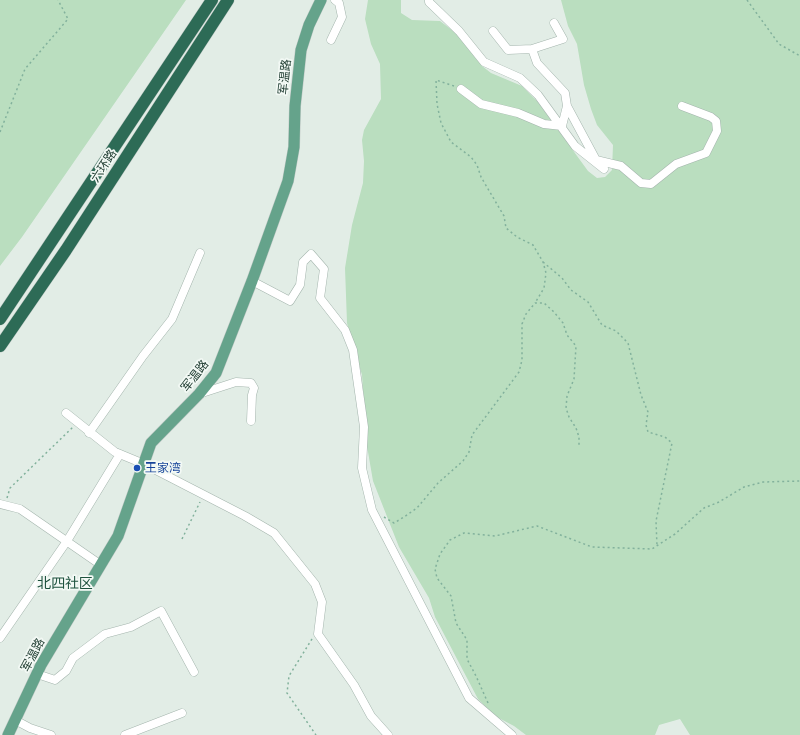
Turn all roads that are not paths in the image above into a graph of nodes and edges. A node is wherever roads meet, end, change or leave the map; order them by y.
1 (212, 0) edge
2 (228, 0) edge
3 (321, 0) edge
4 (335, 0) edge
5 (429, 0) edge
6 (554, 23) dead end
7 (493, 31) dead end
8 (331, 40) dead end
9 (532, 49) junction
10 (461, 89) road end
11 (567, 106) junction
12 (682, 106) dead end
13 (562, 126) junction
14 (604, 169) dead end
15 (200, 253) dead end
16 (252, 281) junction
17 (0, 319) edge
18 (0, 346) edge
19 (199, 394) junction
20 (66, 413) dead end
21 (251, 420) dead end
22 (89, 434) junction
23 (120, 454) junction
24 (144, 464) junction
25 (3, 505) edge
26 (67, 541) junction
27 (101, 565) junction
28 (0, 638) edge
29 (194, 672) dead end
30 (37, 674) junction
31 (182, 713) dead end
32 (15, 720) junction
33 (8, 735) edge
34 (51, 735) edge
35 (125, 735) edge
36 (388, 735) edge
37 (512, 735) edge

1 - 17 highway, 六环路
2 - 18 highway, 六环路
3 - 16 main road, 军温路
4 - 8 street
5 - 13 street
6 - 9 street
7 - 9 street
9 - 11 street
10 - 13 street
11 - 12 street
11 - 13 street
13 - 14 street
15 - 22 street
16 - 19 main road, 军温路
16 - 37 street
19 - 21 street
19 - 24 main road, 军温路
20 - 22 street
22 - 23 street
23 - 24 street
23 - 26 street
24 - 27 main road, 军温路
24 - 36 street
25 - 26 street
26 - 27 street
26 - 28 street
27 - 30 main road, 军温路
29 - 30 street
30 - 32 main road, 军温路
31 - 35 street
32 - 33 main road, 军温路
32 - 34 street

